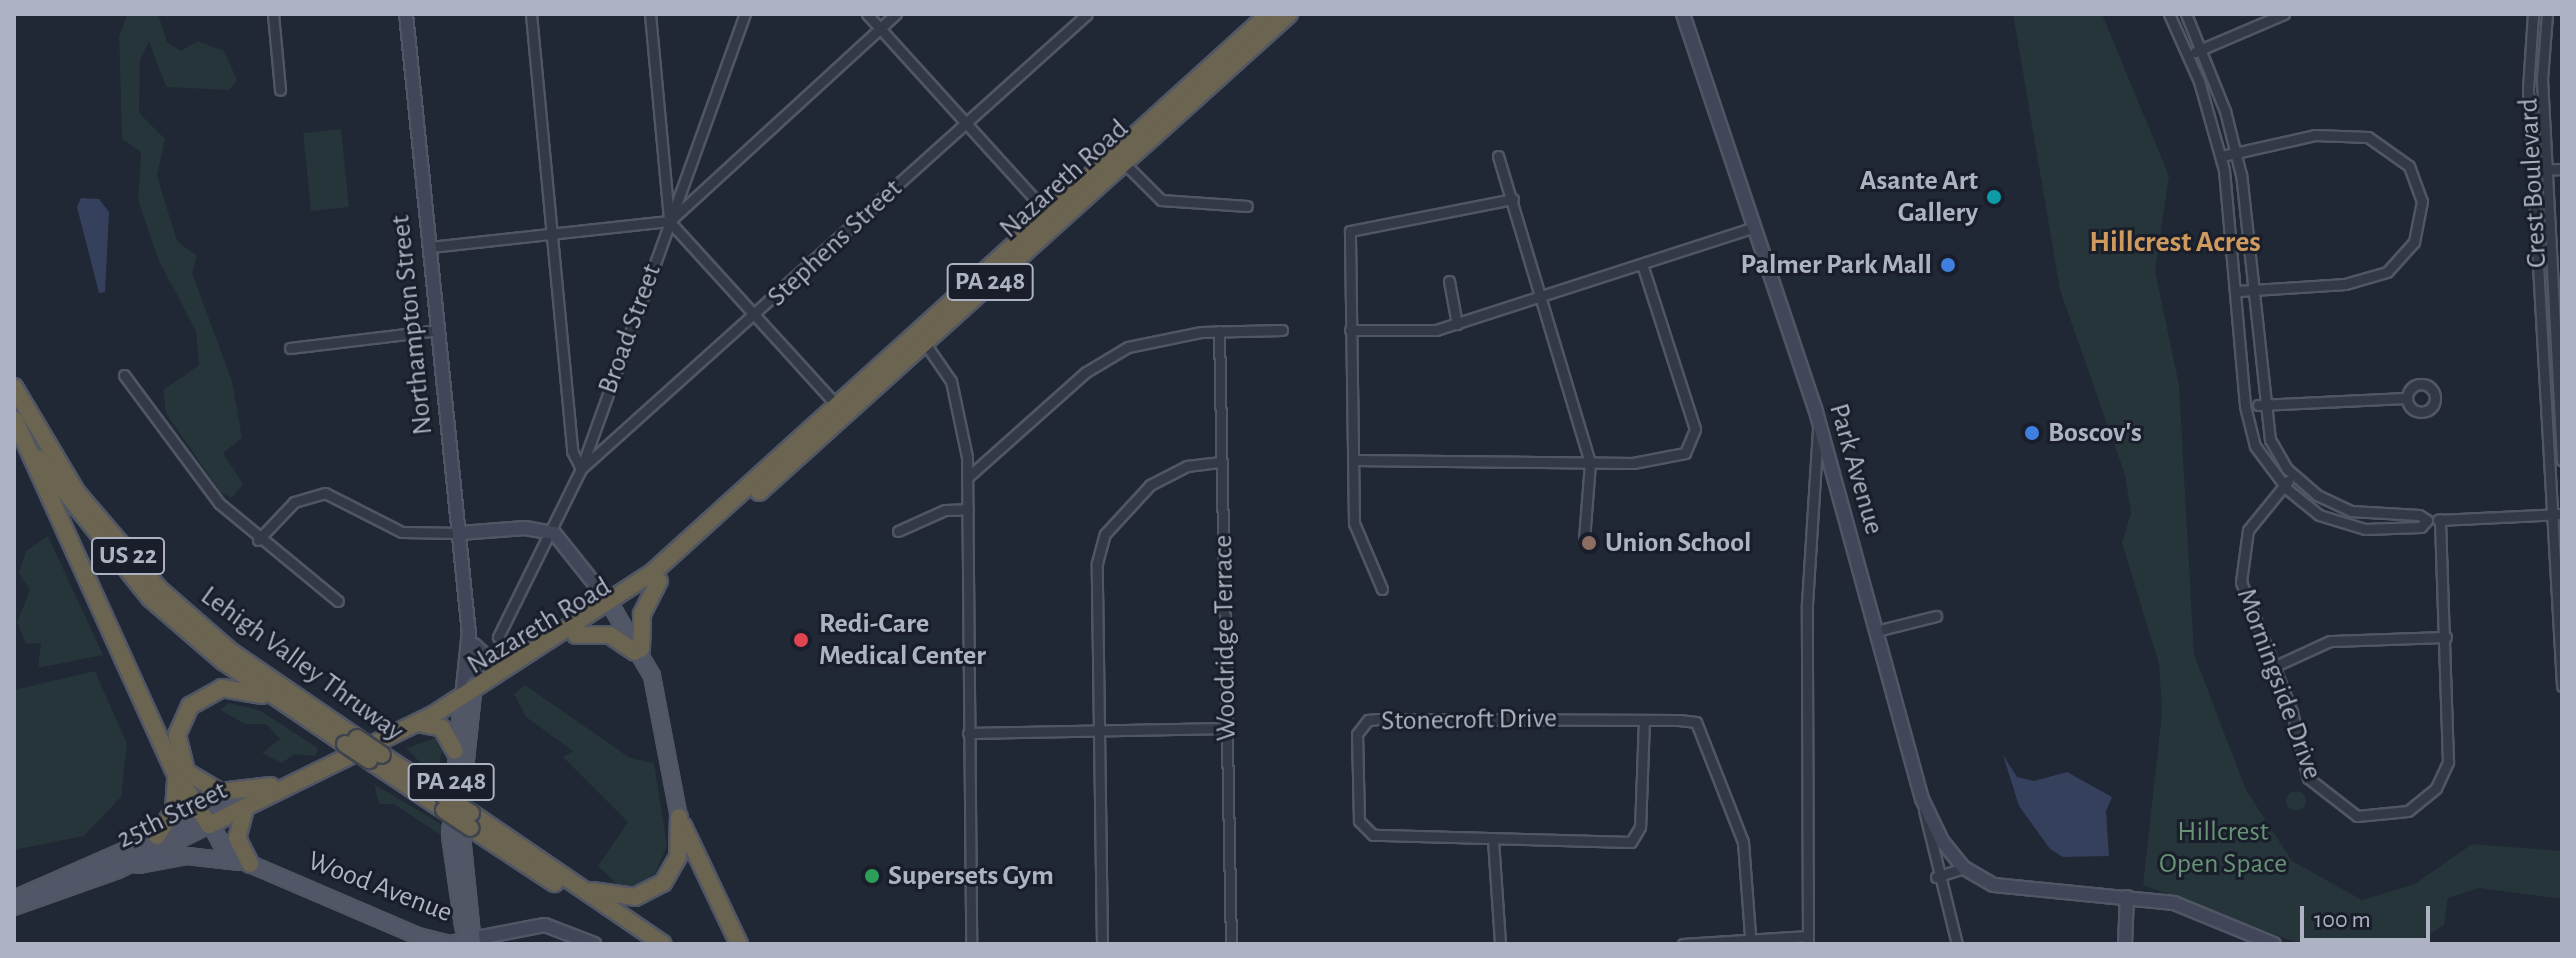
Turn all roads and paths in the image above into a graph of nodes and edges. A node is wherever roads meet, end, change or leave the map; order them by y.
1 (273, 14) edge
2 (406, 14) edge
3 (531, 14) edge
4 (650, 14) edge
5 (745, 14) edge
6 (867, 14) edge
7 (896, 14) edge
8 (1087, 14) edge
9 (1289, 14) edge
10 (1683, 14) edge
11 (2169, 14) edge
12 (2186, 14) edge
13 (2284, 14) edge
14 (2533, 14) edge
15 (2547, 14) edge
16 (1267, 18) edge
17 (880, 28) junction
18 (2200, 49) junction
19 (2188, 55) junction
20 (280, 90) dead end
21 (966, 121) junction
22 (2236, 152) junction
23 (1118, 156) junction
24 (1498, 156) dead end
25 (2222, 156) junction
26 (2562, 169) edge
27 (2532, 170) junction
28 (2547, 170) junction
29 (1513, 199) junction
30 (1247, 206) dead end
31 (1052, 217) junction
32 (669, 221) junction
33 (1755, 227) junction
34 (552, 234) junction
35 (430, 247) junction
36 (1642, 264) junction
37 (1449, 281) dead end
38 (2253, 290) junction
39 (2238, 291) junction
40 (1537, 298) junction
41 (753, 317) junction
42 (1457, 324) junction
43 (439, 330) junction
44 (1282, 330) dead end
45 (1350, 330) junction
46 (1219, 331) junction
47 (920, 337) junction
48 (290, 348) dead end
49 (124, 375) dead end
50 (14, 387) edge
51 (2406, 398) dead end
52 (2261, 405) junction
53 (2245, 406) junction
54 (841, 410) junction
55 (14, 420) edge
56 (1819, 423) junction
57 (1353, 460) junction
58 (2562, 460) edge
59 (1221, 462) junction
60 (1590, 463) junction
61 (581, 469) junction
62 (2294, 476) junction
63 (968, 477) junction
64 (2284, 485) junction
65 (968, 509) junction
66 (2562, 514) edge
67 (2549, 515) junction
68 (2440, 519) junction
69 (2427, 520) junction
70 (898, 531) dead end
71 (550, 532) junction
72 (460, 533) junction
73 (258, 540) junction
74 (1584, 540) dead end
75 (659, 581) junction
76 (1382, 589) dead end
77 (338, 601) dead end
78 (613, 608) junction
79 (2558, 611) edge
80 (1936, 616) dead end
81 (469, 630) junction
82 (1876, 631) junction
83 (576, 635) junction
84 (498, 637) dead end
85 (2446, 637) junction
86 (474, 645) junction
87 (638, 651) junction
88 (512, 661) junction
89 (2271, 668) junction
90 (2562, 686) edge
91 (469, 693) junction
92 (275, 698) junction
93 (1644, 720) junction
94 (417, 723) junction
95 (1227, 728) junction
96 (1098, 730) junction
97 (968, 733) junction
98 (349, 746) junction
99 (455, 751) junction
100 (180, 772) junction
101 (255, 793) junction
102 (1922, 799) junction
103 (245, 809) junction
104 (679, 817) junction
105 (205, 819) junction
106 (471, 820) junction
107 (157, 836) junction
108 (1493, 840) junction
109 (250, 864) junction
110 (1964, 868) junction
111 (118, 870) junction
112 (1936, 877) junction
113 (579, 887) junction
114 (2127, 897) junction
115 (14, 899) edge
116 (14, 907) edge
117 (1750, 935) junction
118 (423, 940) edge
119 (1808, 940) edge
120 (473, 942) edge
121 (594, 944) edge
122 (645, 944) edge
123 (663, 944) edge
124 (739, 944) edge
125 (971, 944) edge
126 (1102, 944) edge
127 (1231, 944) edge
128 (1500, 944) edge
129 (1683, 944) edge
130 (1957, 944) edge
131 (2125, 944) edge
132 (2274, 944) edge

1 - 20 street
2 - 35 main road, Northampton Street
3 - 34 street
4 - 32 street
5 - 32 street, Broad Street
6 - 17 street
7 - 17 street
8 - 21 street, Stephens Street
9 - 16 highway, Nazareth Road / PA 248
10 - 33 main road, Park Avenue
11 - 19 street
12 - 18 street
13 - 18 street
14 - 27 street, Crest Boulevard
15 - 28 street, Crest Boulevard
16 - 23 highway, Nazareth Road / PA 248
17 - 21 street
17 - 32 street
18 - 19 street
18 - 22 street
19 - 25 street
21 - 31 street
21 - 41 street, Stephens Street
22 - 25 street
22 - 38 street
22 - 38 street
23 - 30 street
23 - 31 highway, Nazareth Road / PA 248
24 - 29 street
25 - 39 street
26 - 28 street
27 - 28 street
27 - 67 street, Crest Boulevard
28 - 58 street, Crest Boulevard
29 - 40 street
29 - 45 street
31 - 47 highway, Nazareth Road / PA 248
32 - 34 street
32 - 41 street
32 - 61 street, Broad Street
33 - 36 street
33 - 56 main road, Park Avenue
34 - 35 street
34 - 61 street
35 - 43 main road, Northampton Street
36 - 40 street
36 - 60 street
37 - 42 street
38 - 39 street
38 - 52 street
39 - 53 street
40 - 42 street
40 - 60 street
41 - 54 street
41 - 61 street, Stephens Street
42 - 45 street
43 - 48 street
43 - 72 main road, Northampton Street
44 - 46 street
45 - 57 street
46 - 59 street, Woodridge Terrace
46 - 63 street
47 - 54 highway, Nazareth Road / PA 248
47 - 63 street
49 - 73 street
50 - 98 highway, Lehigh Valley Thruway / US 22
51 - 52 street
52 - 53 street
52 - 62 street
53 - 64 street
54 - 75 highway, Nazareth Road / PA 248
54 - 78 highway, Nazareth Road / PA 248
55 - 92 highway, Lehigh Valley Thruway / US 22
55 - 100 highway
56 - 82 main road, Park Avenue
56 - 119 street
57 - 60 street
57 - 76 street
59 - 95 street, Woodridge Terrace
59 - 96 street
60 - 74 street
61 - 71 street, Broad Street
62 - 64 street, Morningside Drive
62 - 69 street
63 - 65 street
64 - 69 street
64 - 89 street, Morningside Drive
65 - 70 street
65 - 97 street
66 - 67 street
67 - 68 street
67 - 79 street, Crest Boulevard
68 - 69 street
68 - 85 street, Morningside Drive
71 - 72 main road
71 - 78 main road
71 - 84 street, Broad Street
72 - 73 street
72 - 81 main road, Northampton Street
73 - 77 street
75 - 78 highway, Nazareth Road / PA 248
75 - 87 highway
78 - 83 highway, Nazareth Road / PA 248
78 - 87 main road
78 - 88 highway, Nazareth Road / PA 248
79 - 90 street, Crest Boulevard
80 - 82 street
81 - 86 main road, Northampton Street
81 - 91 main road, Northampton Street
82 - 102 main road, Park Avenue
83 - 87 highway
83 - 91 highway, Nazareth Road / PA 248
85 - 89 street
85 - 89 street, Morningside Drive
86 - 88 main road
86 - 91 main road, Northampton Street
87 - 104 main road
88 - 91 highway, Nazareth Road / PA 248
91 - 94 highway, 25th Street
91 - 99 main road, Northampton Street / PA 248
91 - 120 main road, Northampton Street / PA 248
92 - 98 highway, Lehigh Valley Thruway / US 22
92 - 100 highway
93 - 108 street
93 - 108 street, Stonecroft Drive
93 - 117 street, Stonecroft Drive
94 - 98 highway, 25th Street
94 - 99 highway
95 - 96 street
95 - 127 street, Woodridge Terrace
96 - 97 street
96 - 126 street
97 - 125 street
98 - 101 highway, 25th Street
98 - 103 highway, 25th Street
98 - 106 highway, Lehigh Valley Thruway / US 22, bridge
99 - 120 main road, Northampton Street / PA 248
100 - 101 highway
100 - 105 highway
100 - 107 highway
101 - 105 main road, 25th Street
102 - 110 main road
102 - 112 street, Park Avenue
103 - 105 highway, 25th Street
103 - 109 highway
104 - 113 highway
104 - 124 highway
105 - 107 main road, 25th Street
105 - 109 main road, Wood Avenue
105 - 111 main road, 25th Street
106 - 113 highway, Lehigh Valley Thruway / US 22
106 - 122 highway, Lehigh Valley Thruway / US 22
107 - 115 main road, 25th Street
108 - 128 street
109 - 111 main road
109 - 118 main road, Wood Avenue
110 - 112 street
110 - 114 main road
111 - 116 main road, 25th Street
112 - 130 street, Park Avenue
113 - 123 highway, Lehigh Valley Thruway / US 22
114 - 131 main road
114 - 132 main road
117 - 119 street
117 - 129 street
118 - 120 main road, Wood Avenue
120 - 121 main road, Wood Avenue

